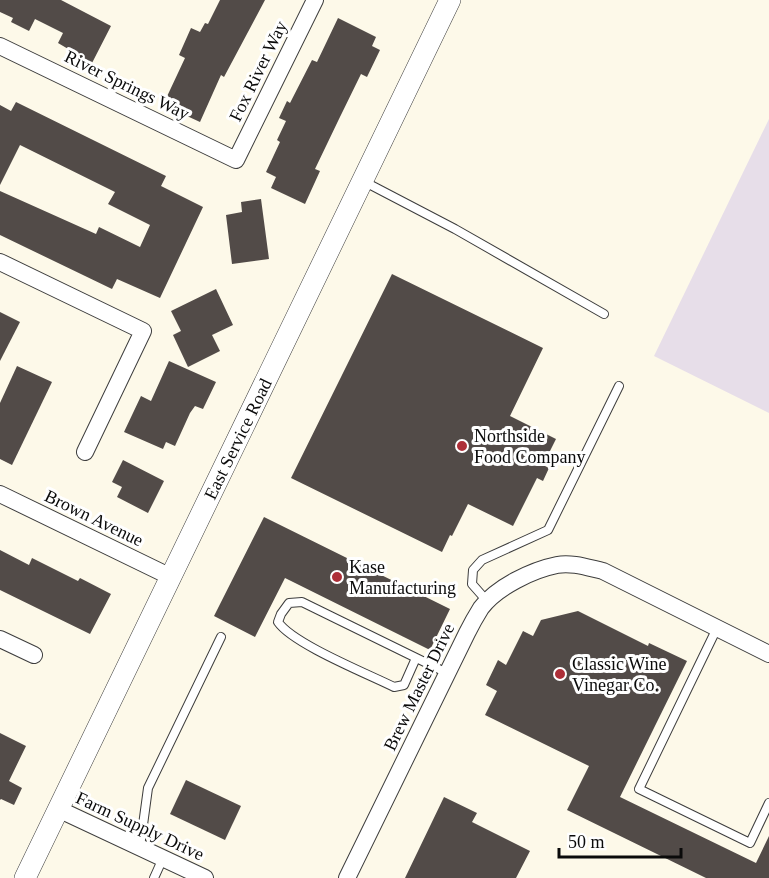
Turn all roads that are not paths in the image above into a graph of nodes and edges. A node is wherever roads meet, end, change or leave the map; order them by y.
1 (315, 0) edge
2 (450, 0) edge
3 (0, 46) edge
4 (236, 159) joint
5 (363, 180) junction
6 (0, 262) edge
7 (604, 314) dead end
8 (619, 386) dead end
9 (85, 452) dead end
10 (0, 494) edge
11 (171, 577) junction
12 (488, 602) junction
13 (717, 628) junction
14 (221, 637) dead end
15 (0, 639) edge
16 (769, 654) edge
17 (34, 655) dead end
18 (416, 658) junction
19 (447, 673) junction
20 (769, 803) edge
21 (58, 809) junction
22 (140, 847) junction
23 (163, 858) junction
24 (24, 878) edge
25 (154, 878) edge
26 (205, 878) edge
27 (347, 878) edge

1 - 4 street, Fox River Way
2 - 5 street, East Service Road
3 - 4 street, River Springs Way
5 - 7 lane
5 - 11 street, East Service Road
6 - 9 street
8 - 12 lane
10 - 11 street, Brown Avenue
11 - 21 street, East Service Road
12 - 13 street, Brew Master Drive
12 - 19 street, Brew Master Drive
13 - 16 street, Brew Master Drive
13 - 20 lane
14 - 22 lane
15 - 17 street
18 - 18 lane
18 - 19 lane
19 - 27 street, Brew Master Drive
21 - 22 street, Farm Supply Drive
21 - 24 street, East Service Road
22 - 23 street, Farm Supply Drive
23 - 25 lane
23 - 26 street, Farm Supply Drive

